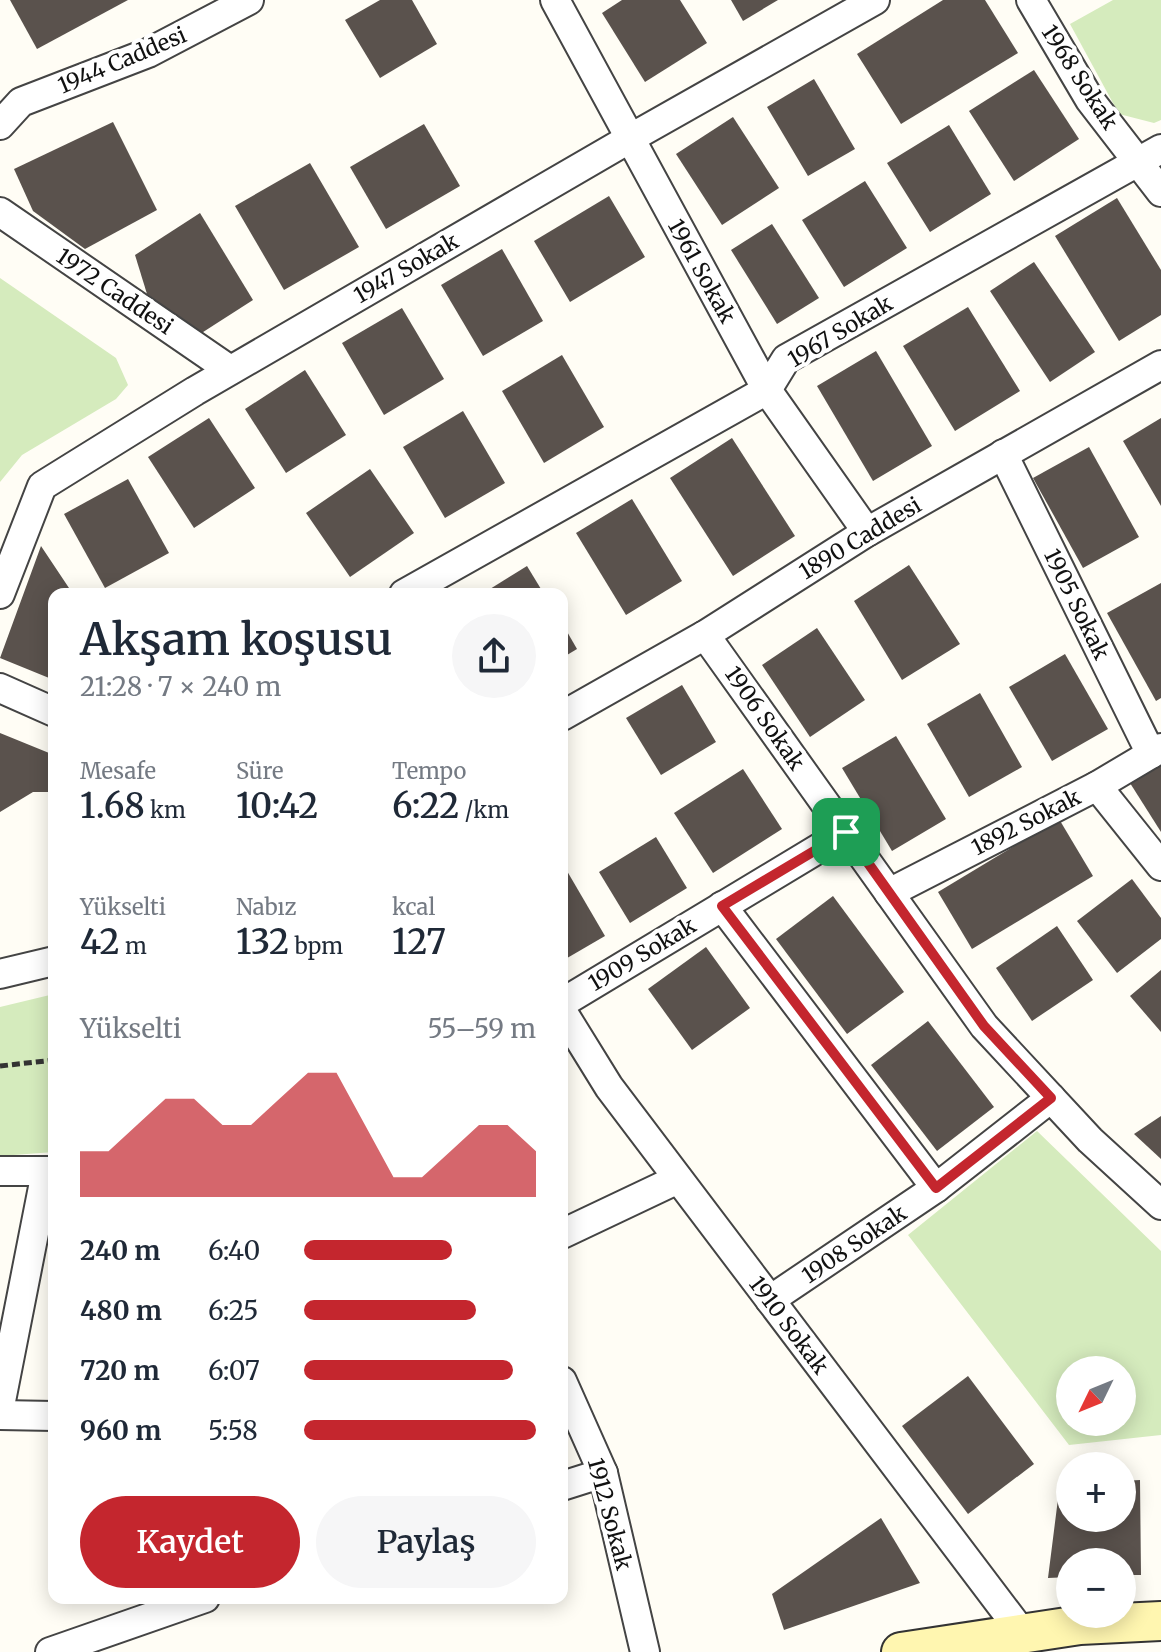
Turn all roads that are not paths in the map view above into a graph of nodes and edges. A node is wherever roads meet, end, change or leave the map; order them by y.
1 (249, 0) edge
2 (555, 0) edge
3 (875, 0) edge
4 (1031, 0) edge
5 (0, 125) edge
6 (629, 139) junction
7 (1150, 156) edge
8 (1161, 192) edge
9 (0, 212) edge
10 (1161, 365) edge
11 (230, 370) junction
12 (767, 390) junction
13 (1003, 454) junction
14 (867, 532) junction
15 (415, 588) edge
16 (0, 594) edge
17 (705, 635) junction
18 (0, 688) edge
19 (48, 709) edge
20 (568, 713) edge
21 (1156, 751) edge
22 (1097, 786) junction
23 (846, 832) junction
24 (1161, 866) edge
25 (889, 893) junction
26 (722, 906) junction
27 (48, 962) edge
28 (0, 974) edge
29 (568, 999) edge
30 (568, 1021) edge
31 (1051, 1098) junction
32 (0, 1171) edge
33 (48, 1171) edge
34 (678, 1179) junction
35 (48, 1180) edge
36 (936, 1188) junction
37 (1161, 1205) edge
38 (568, 1231) edge
39 (770, 1300) junction
40 (568, 1394) edge
41 (0, 1406) edge
42 (0, 1415) edge
43 (48, 1416) edge
44 (603, 1473) junction
45 (568, 1484) edge
46 (188, 1604) edge
47 (1161, 1621) edge
48 (1023, 1634) junction
49 (50, 1652) edge
50 (645, 1652) edge
51 (901, 1652) edge

1 - 5 street, 1944 Caddesi
2 - 6 street, 1961 Sokak
3 - 6 street, 1947 Sokak
4 - 7 street, 1968 Sokak
6 - 11 street, 1947 Sokak
6 - 12 street, 1961 Sokak
7 - 8 street, 1968 Sokak
7 - 12 street, 1967 Sokak
9 - 11 street, 1972 Caddesi
10 - 13 street, 1890 Caddesi
11 - 16 street, 1947 Sokak
12 - 14 street, 1961 Sokak
12 - 15 street, 1967 Sokak
13 - 14 street, 1890 Caddesi
13 - 21 street, 1905 Sokak
14 - 17 street, 1890 Caddesi
17 - 20 street, 1890 Caddesi
17 - 23 street, 1906 Sokak
18 - 19 street
21 - 22 street, 1892 Sokak
22 - 24 street
22 - 25 street, 1892 Sokak
23 - 25 street, 1906 Sokak
23 - 26 street, 1909 Sokak
25 - 31 street, 1906 Sokak
26 - 29 street, 1909 Sokak
26 - 36 street
27 - 28 street
30 - 34 street, 1910 Sokak
31 - 36 street, 1908 Sokak
31 - 37 street, 1906 Sokak
32 - 33 street
34 - 38 street
34 - 39 street, 1910 Sokak
35 - 41 street
36 - 39 street, 1908 Sokak
39 - 48 street, 1910 Sokak
40 - 44 street, 1912 Sokak
42 - 43 street
44 - 45 street
44 - 50 street, 1912 Sokak
46 - 49 street
47 - 48 street
48 - 51 street

